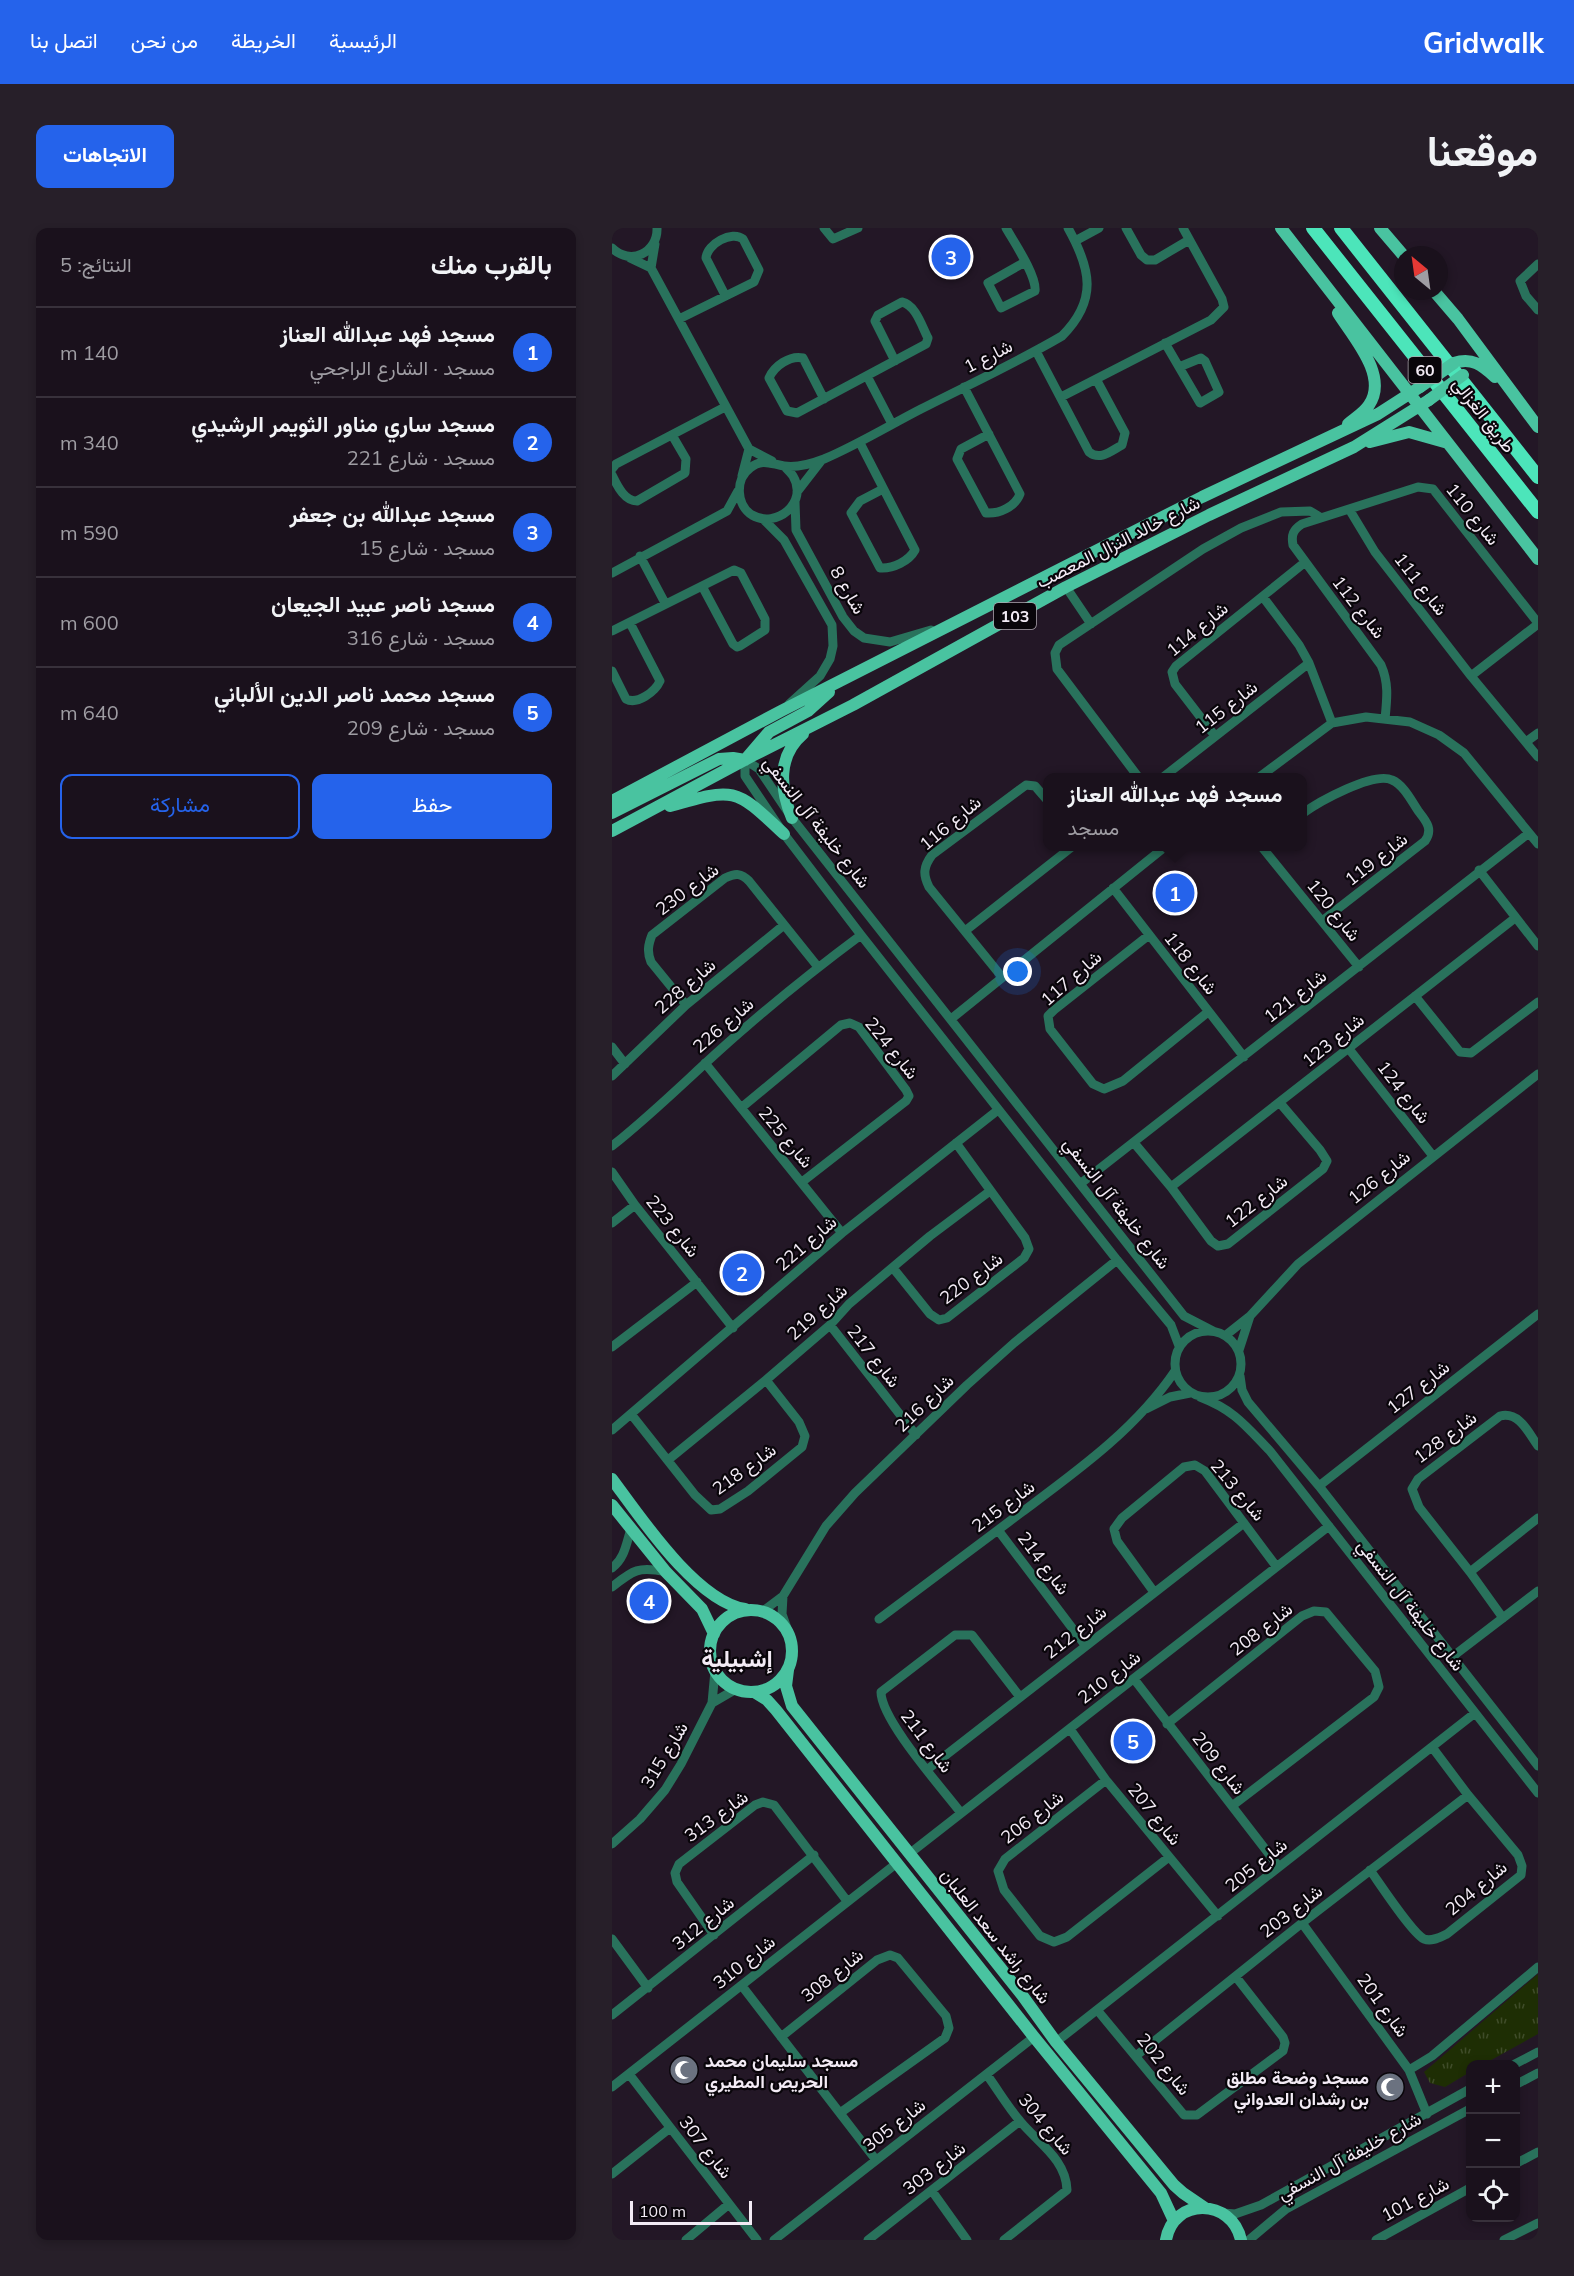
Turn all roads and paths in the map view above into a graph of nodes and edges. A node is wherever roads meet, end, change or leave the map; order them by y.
1 (824, 228) edge
2 (858, 228) edge
3 (1006, 228) edge
4 (1068, 228) edge
5 (1099, 228) edge
6 (1126, 228) edge
7 (1183, 228) edge
8 (1281, 228) edge
9 (1313, 228) edge
10 (1380, 228) edge
11 (658, 229) edge
12 (1344, 232) edge
13 (1189, 240) junction
14 (1075, 241) junction
15 (655, 242) junction
16 (1395, 246) edge
17 (613, 250) edge
18 (627, 257) junction
19 (1025, 262) junction
20 (1538, 264) edge
21 (1309, 265) junction
22 (651, 268) junction
23 (725, 295) junction
24 (1442, 300) edge
25 (1538, 310) edge
26 (678, 319) junction
27 (1458, 319) junction
28 (1165, 343) junction
29 (1036, 351) junction
30 (895, 361) junction
31 (1473, 361) junction
32 (1179, 367) junction
33 (867, 376) junction
34 (1096, 379) junction
35 (964, 387) junction
36 (1415, 390) junction
37 (1061, 397) junction
38 (824, 399) junction
39 (1518, 401) junction
40 (1425, 403) junction
41 (725, 407) junction
42 (892, 424) junction
43 (1538, 427) edge
44 (989, 434) junction
45 (672, 435) junction
46 (1334, 435) junction
47 (860, 443) junction
48 (1448, 443) junction
49 (1354, 447) junction
50 (749, 449) junction
51 (823, 459) junction
52 (772, 462) junction
53 (784, 466) junction
54 (612, 469) edge
55 (612, 475) edge
56 (1538, 477) edge
57 (741, 478) junction
58 (883, 489) junction
59 (738, 491) junction
60 (796, 496) junction
61 (1349, 509) junction
62 (727, 511) junction
63 (1538, 512) edge
64 (750, 514) junction
65 (1320, 517) junction
66 (763, 519) junction
67 (1302, 524) joint
68 (640, 556) junction
69 (1538, 559) edge
70 (1304, 563) junction
71 (612, 573) edge
72 (702, 586) junction
73 (1066, 587) junction
74 (1263, 597) junction
75 (665, 603) junction
76 (630, 622) junction
77 (954, 623) junction
78 (1091, 624) junction
79 (1538, 624) edge
80 (612, 631) edge
81 (1309, 663) junction
82 (612, 671) edge
83 (1471, 676) junction
84 (844, 680) junction
85 (781, 711) junction
86 (1385, 719) junction
87 (1332, 723) junction
88 (810, 727) junction
89 (1538, 733) edge
90 (1215, 736) junction
91 (1526, 742) junction
92 (1538, 757) edge
93 (745, 760) junction
94 (1136, 773) edge
95 (1167, 773) edge
96 (1263, 773) edge
97 (1043, 796) edge
98 (612, 801) edge
99 (1307, 811) edge
100 (612, 813) edge
101 (643, 814) junction
102 (792, 818) junction
103 (612, 831) edge
104 (1529, 833) junction
105 (784, 834) junction
106 (1538, 844) edge
107 (1067, 851) edge
108 (1160, 851) edge
109 (1265, 851) edge
110 (1479, 870) junction
111 (1113, 888) junction
112 (1515, 918) junction
113 (1322, 921) junction
114 (784, 925) junction
115 (965, 931) junction
116 (861, 935) junction
117 (1149, 935) junction
118 (1538, 946) edge
119 (818, 967) junction
120 (1359, 967) junction
121 (1002, 977) junction
122 (1415, 996) junction
123 (1538, 1002) edge
124 (686, 1005) junction
125 (1208, 1012) junction
126 (951, 1019) junction
127 (612, 1047) edge
128 (1349, 1049) junction
129 (1244, 1058) junction
130 (705, 1063) junction
131 (626, 1064) junction
132 (1538, 1074) edge
133 (612, 1076) edge
134 (1280, 1103) junction
135 (741, 1108) junction
136 (998, 1110) junction
137 (956, 1143) junction
138 (1135, 1143) junction
139 (612, 1146) edge
140 (1433, 1156) junction
141 (612, 1172) edge
142 (802, 1182) junction
143 (1080, 1184) junction
144 (1171, 1187) junction
145 (990, 1191) junction
146 (635, 1205) junction
147 (612, 1223) edge
148 (842, 1233) junction
149 (1117, 1260) junction
150 (893, 1268) junction
151 (697, 1282) junction
152 (1538, 1314) edge
153 (1250, 1316) junction
154 (830, 1325) junction
155 (734, 1328) junction
156 (1213, 1331) junction
157 (1226, 1335) junction
158 (1179, 1346) junction
159 (612, 1347) edge
160 (1239, 1350) junction
161 (1175, 1371) junction
162 (1240, 1376) junction
163 (766, 1380) junction
164 (1190, 1393) junction
165 (1200, 1397) junction
166 (1141, 1412) junction
167 (631, 1414) junction
168 (612, 1430) edge
169 (915, 1435) junction
170 (1538, 1446) edge
171 (668, 1460) junction
172 (612, 1479) edge
173 (1318, 1486) junction
174 (612, 1505) edge
175 (1538, 1518) edge
176 (1244, 1523) junction
177 (1329, 1526) junction
178 (631, 1529) junction
179 (999, 1530) junction
180 (616, 1565) edge
181 (1276, 1566) junction
182 (666, 1572) junction
183 (1470, 1572) junction
184 (629, 1573) junction
185 (1395, 1584) junction
186 (612, 1587) edge
187 (1538, 1591) edge
188 (1154, 1592) junction
189 (1382, 1594) junction
190 (783, 1596) junction
191 (749, 1609) junction
192 (763, 1611) junction
193 (1503, 1618) junction
194 (879, 1619) dead end
195 (788, 1631) junction
196 (714, 1634) junction
197 (1085, 1646) junction
198 (1452, 1657) junction
199 (788, 1670) junction
200 (715, 1671) junction
201 (1134, 1679) junction
202 (736, 1689) junction
203 (754, 1692) junction
204 (1020, 1697) junction
205 (712, 1703) junction
206 (1475, 1713) junction
207 (1167, 1724) junction
208 (1070, 1729) junction
209 (1432, 1747) junction
210 (1538, 1766) edge
211 (928, 1769) junction
212 (1106, 1780) junction
213 (1538, 1793) edge
214 (1468, 1795) junction
215 (1232, 1806) junction
216 (961, 1813) junction
217 (612, 1844) edge
218 (909, 1854) junction
219 (813, 1856) junction
220 (1169, 1857) junction
221 (897, 1863) junction
222 (1279, 1867) junction
223 (1370, 1870) junction
224 (941, 1894) junction
225 (847, 1901) junction
226 (928, 1905) junction
227 (1218, 1916) junction
228 (1302, 1923) junction
229 (714, 1935) junction
230 (612, 1939) edge
231 (1538, 1967) edge
232 (1236, 1977) junction
233 (742, 1986) junction
234 (648, 1988) junction
235 (1022, 1995) junction
236 (1008, 2004) junction
237 (1098, 2011) junction
238 (612, 2015) edge
239 (782, 2037) junction
240 (1034, 2037) junction
241 (1056, 2042) junction
242 (1538, 2052) edge
243 (1137, 2055) junction
244 (1520, 2061) edge
245 (1409, 2070) junction
246 (1538, 2073) edge
247 (629, 2074) junction
248 (987, 2075) junction
249 (1520, 2082) edge
250 (612, 2087) edge
251 (1466, 2091) edge
252 (1466, 2111) edge
253 (840, 2113) junction
254 (1426, 2114) junction
255 (1020, 2121) junction
256 (670, 2128) junction
257 (1538, 2152) edge
258 (876, 2160) junction
259 (1340, 2160) junction
260 (1520, 2161) edge
261 (1324, 2169) junction
262 (612, 2174) edge
263 (1346, 2175) junction
264 (1332, 2183) junction
265 (1466, 2190) edge
266 (932, 2191) junction
267 (729, 2205) junction
268 (1205, 2208) junction
269 (1222, 2213) junction
270 (1174, 2221) junction
271 (1538, 2223) edge
272 (1165, 2239) edge
273 (686, 2240) edge
274 (757, 2240) edge
275 (774, 2240) edge
276 (868, 2240) edge
277 (967, 2240) edge
278 (1004, 2240) edge
279 (1241, 2240) edge
280 (1250, 2240) edge
281 (1376, 2240) edge
282 (1504, 2240) edge

1 - 2 street
3 - 19 street
4 - 14 street, شارع 1
5 - 14 street
6 - 13 street
7 - 13 street
8 - 21 main road
9 - 63 highway, طريق الغزالي / 60
10 - 16 main road
11 - 15 street
12 - 56 highway, طريق الغزالي / 60
13 - 28 street
14 - 29 street, شارع 1
15 - 18 street
15 - 22 street
17 - 18 street
18 - 22 street
19 - 19 street
20 - 25 street
21 - 36 main road
21 - 46 main road
22 - 26 street
23 - 23 street
23 - 26 street
24 - 27 main road
26 - 41 street
27 - 31 main road
27 - 39 main road
28 - 32 street
28 - 34 street
29 - 35 street, شارع 1
29 - 37 street
30 - 30 street
30 - 33 street
31 - 36 main road, شارع خالد النزال المعصب / 103, bridge
31 - 39 main road
31 - 40 main road, شارع خالد النزال المعصب / 103, bridge
32 - 32 street
33 - 38 street
33 - 42 street
34 - 37 street
34 - 37 street
35 - 42 street, شارع 1
35 - 44 street
36 - 40 main road
36 - 46 main road, شارع خالد النزال المعصب / 103
38 - 38 street
39 - 43 main road
40 - 48 main road
40 - 49 main road, شارع خالد النزال المعصب / 103
41 - 45 street
41 - 50 street
42 - 47 street, شارع 1
44 - 44 street
45 - 54 street
45 - 55 street
46 - 77 main road, شارع خالد النزال المعصب / 103
47 - 51 street, شارع 1
47 - 58 street
48 - 49 main road
48 - 69 main road
49 - 73 main road, شارع خالد النزال المعصب / 103
50 - 52 street
50 - 57 street
51 - 53 street, شارع 1
51 - 60 street, شارع 1
52 - 53 street
52 - 57 street
53 - 60 street
57 - 59 street
58 - 58 street
59 - 62 street
59 - 64 street
60 - 66 street
60 - 77 street, شارع 8
61 - 65 street, شارع 110
61 - 79 street, شارع 110
61 - 83 street, شارع 111
62 - 64 street
62 - 68 street
64 - 66 street
65 - 67 street, شارع 110
65 - 78 street, شارع 110
66 - 85 street, شارع 8
67 - 70 street, شارع 112
68 - 71 street
68 - 75 street
70 - 74 street, 114 شارع
70 - 86 street, شارع 112
72 - 72 street
72 - 75 street
73 - 78 street
73 - 88 main road, شارع خالد النزال المعصب / 103
74 - 81 street
74 - 90 street, 114 شارع
75 - 76 street
76 - 80 street
76 - 82 street
77 - 84 main road, شارع خالد النزال المعصب / 103
78 - 94 street, شارع 110
79 - 83 street
81 - 87 street
81 - 90 street, شارع 115
83 - 91 street, شارع 111
84 - 85 main road, شارع خالد النزال المعصب / 103
84 - 93 main road
85 - 98 main road, شارع خالد النزال المعصب / 103
86 - 87 street
86 - 104 street
87 - 96 street
88 - 93 main road, شارع خالد النزال المعصب / 103
88 - 102 main road
89 - 91 street
90 - 95 street, شارع 115
91 - 92 street, شارع 111
93 - 100 main road
93 - 101 main road, شارع خالد النزال المعصب / 103
93 - 102 street, شارع خليفة آل النسفي
93 - 105 street, شارع خليفة آل النسفي
97 - 115 street, شارع 116
99 - 113 street, شارع 119
101 - 103 main road, شارع خالد النزال المعصب / 103
101 - 105 main road
102 - 126 street, شارع خليفة آل النسفي
104 - 106 street
104 - 110 street, شارع 121
105 - 116 street, شارع خليفة آل النسفي
107 - 115 street
108 - 111 street
109 - 113 street, شارع 120
110 - 112 street
110 - 120 street, شارع 121
111 - 117 street, شارع 118
111 - 121 street
112 - 118 street
112 - 122 street, شارع 123
113 - 120 street, شارع 120
114 - 119 street, شارع 230
114 - 124 street, شارع 228
114 - 124 street, شارع 230
115 - 121 street, شارع 116
116 - 119 street, شارع 226
116 - 136 street, شارع خليفة آل النسفي
117 - 125 street, شارع 118
117 - 125 street, شارع 117
119 - 130 street, شارع 226
120 - 129 street, شارع 121
121 - 126 street
122 - 123 street
122 - 128 street, شارع 123
124 - 131 street, شارع 228
125 - 129 street, شارع 118
126 - 143 street, شارع خليفة آل النسفي
127 - 131 street
128 - 134 street, شارع 123
128 - 140 street, شارع 124
129 - 138 street, شارع 121
130 - 135 street, شارع 225
130 - 139 street, شارع 226
131 - 133 street, شارع 228
132 - 140 street, شارع 126
134 - 144 street, شارع 123
134 - 144 street, شارع 122
135 - 142 street, شارع 225
135 - 142 street, شارع 224
136 - 137 street, شارع 221
136 - 149 street, شارع خليفة آل النسفي
137 - 145 street, شارع 220
137 - 148 street, شارع 221
138 - 143 street, شارع 121
138 - 144 street, شارع 122
140 - 153 street, شارع 126
141 - 146 street, شارع 223
142 - 148 street, شارع 225
143 - 156 street, شارع خليفة آل النسفي
145 - 150 street, شارع 219
145 - 150 street, شارع 220
146 - 147 street
146 - 151 street, شارع 223
148 - 155 street, شارع 221
149 - 158 street, شارع خليفة آل النسفي
149 - 169 street, شارع 216
150 - 154 street, شارع 219
151 - 155 street, شارع 223
151 - 159 street
152 - 173 street, شارع 127
153 - 157 street, شارع 126
153 - 160 street, شارع 126
154 - 163 street, شارع 219
154 - 169 street, شارع 217
155 - 167 street, شارع 221
156 - 157 street
156 - 158 street
157 - 160 street
158 - 161 street
160 - 162 street
161 - 164 street
161 - 166 street, شارع 215
162 - 165 street
162 - 173 street, شارع خليفة آل النسفي
163 - 171 street, شارع 219
163 - 171 street, شارع 218
164 - 165 street
164 - 166 street, شارع 215
165 - 177 street, شارع خليفة آل النسفي
166 - 179 street, شارع 215
167 - 168 street, شارع 221
167 - 171 street, شارع 218
169 - 190 street, شارع 216
170 - 183 street, شارع 128
172 - 191 main road
173 - 185 street, شارع خليفة آل النسفي
174 - 178 main road
175 - 183 street
176 - 181 street, شارع 213
176 - 188 street, شارع 212
176 - 188 street, شارع 213
177 - 181 street, شارع 210
177 - 189 street, شارع خليفة آل النسفي
178 - 180 street
178 - 182 main road
179 - 194 street, شارع 215
179 - 197 street, شارع 214
180 - 184 street
181 - 201 street, شارع 210
182 - 184 street
182 - 196 main road
183 - 193 street, شارع 128
184 - 186 street
185 - 189 street
185 - 198 street, شارع خليفة آل النسفي
187 - 193 street
188 - 197 street, شارع 212
189 - 206 street, شارع خليفة آل النسفي
190 - 192 street, شارع 216
190 - 195 street
191 - 192 main road
191 - 196 main road
192 - 195 main road
193 - 198 street
195 - 199 main road
196 - 200 main road
197 - 204 street, شارع 212
198 - 210 street, شارع خليفة آل النسفي
199 - 203 main road
199 - 218 main road, شارع راشد سعد العلبان
200 - 202 main road
200 - 205 street, شارع 315
201 - 207 street, شارع 209
201 - 208 street, شارع 210
202 - 203 main road
202 - 205 street
203 - 221 main road, شارع راشد سعد العلبان
204 - 211 street, شارع 212
204 - 211 street, شارع 211
205 - 217 street, شارع 315
206 - 209 street, شارع 205
206 - 213 street, شارع خليفة آل النسفي
207 - 215 street, شارع 209
207 - 215 street, شارع 208
208 - 212 street, شارع 207
208 - 216 street, شارع 210
209 - 214 street, شارع 204
209 - 222 street, شارع 205
211 - 216 street, شارع 211
212 - 220 street, شارع 207
212 - 220 street, شارع 206
214 - 223 street, شارع 203
214 - 223 street, شارع 204
215 - 222 street, شارع 209
216 - 218 street, شارع 210
218 - 224 main road, شارع راشد سعد العلبان
219 - 225 street, شارع 313
219 - 229 street, شارع 312
219 - 229 street, شارع 313
220 - 227 street, شارع 207
221 - 225 street, شارع 310
221 - 226 main road, شارع راشد سعد العلبان
222 - 227 street, شارع 205
223 - 228 street, شارع 203
224 - 226 main road
224 - 235 main road, شارع راشد سعد العلبان
225 - 233 street, شارع 310
226 - 236 main road, شارع راشد سعد العلبان
227 - 237 street, شارع 205
228 - 232 street, شارع 203
228 - 245 street, شارع 201
229 - 234 street, شارع 312
230 - 234 street
231 - 245 street
232 - 243 street, شارع 203
232 - 243 street, شارع 202
233 - 239 street
233 - 247 street, شارع 310
234 - 238 street, شارع 312
235 - 236 main road
235 - 241 main road, شارع راشد سعد العلبان
236 - 240 main road, شارع راشد سعد العلبان
237 - 241 street, شارع 205
237 - 243 street, شارع 202
239 - 253 street
239 - 253 street, شارع 308
240 - 248 street, شارع 305
240 - 270 main road, شارع راشد سعد العلبان
241 - 268 main road, شارع راشد سعد العلبان
242 - 244 street
245 - 254 street, شارع 201
246 - 249 street
247 - 250 street, شارع 310
247 - 256 street, شارع 307
248 - 255 street, شارع 304
248 - 258 street, شارع 305
251 - 254 street, شارع خليفة آل النسفي
252 - 263 street, شارع خليفة آل النسفي
253 - 258 street
254 - 259 street, شارع خليفة آل النسفي
255 - 266 street, شارع 303
255 - 278 street, شارع 304
256 - 262 street
256 - 267 street, شارع 307
257 - 260 street
258 - 275 street, شارع 305
259 - 261 street, شارع خليفة آل النسفي
259 - 263 street
261 - 264 street
261 - 269 street, شارع خليفة آل النسفي
263 - 264 street, شارع خليفة آل النسفي
264 - 280 street, شارع خليفة آل النسفي
265 - 281 street, شارع 101
266 - 276 street, شارع 303
266 - 277 street
267 - 273 street
267 - 274 street, شارع 307
268 - 269 main road, شارع راشد سعد العلبان
268 - 270 main road
269 - 279 main road
270 - 272 main road
271 - 282 street

